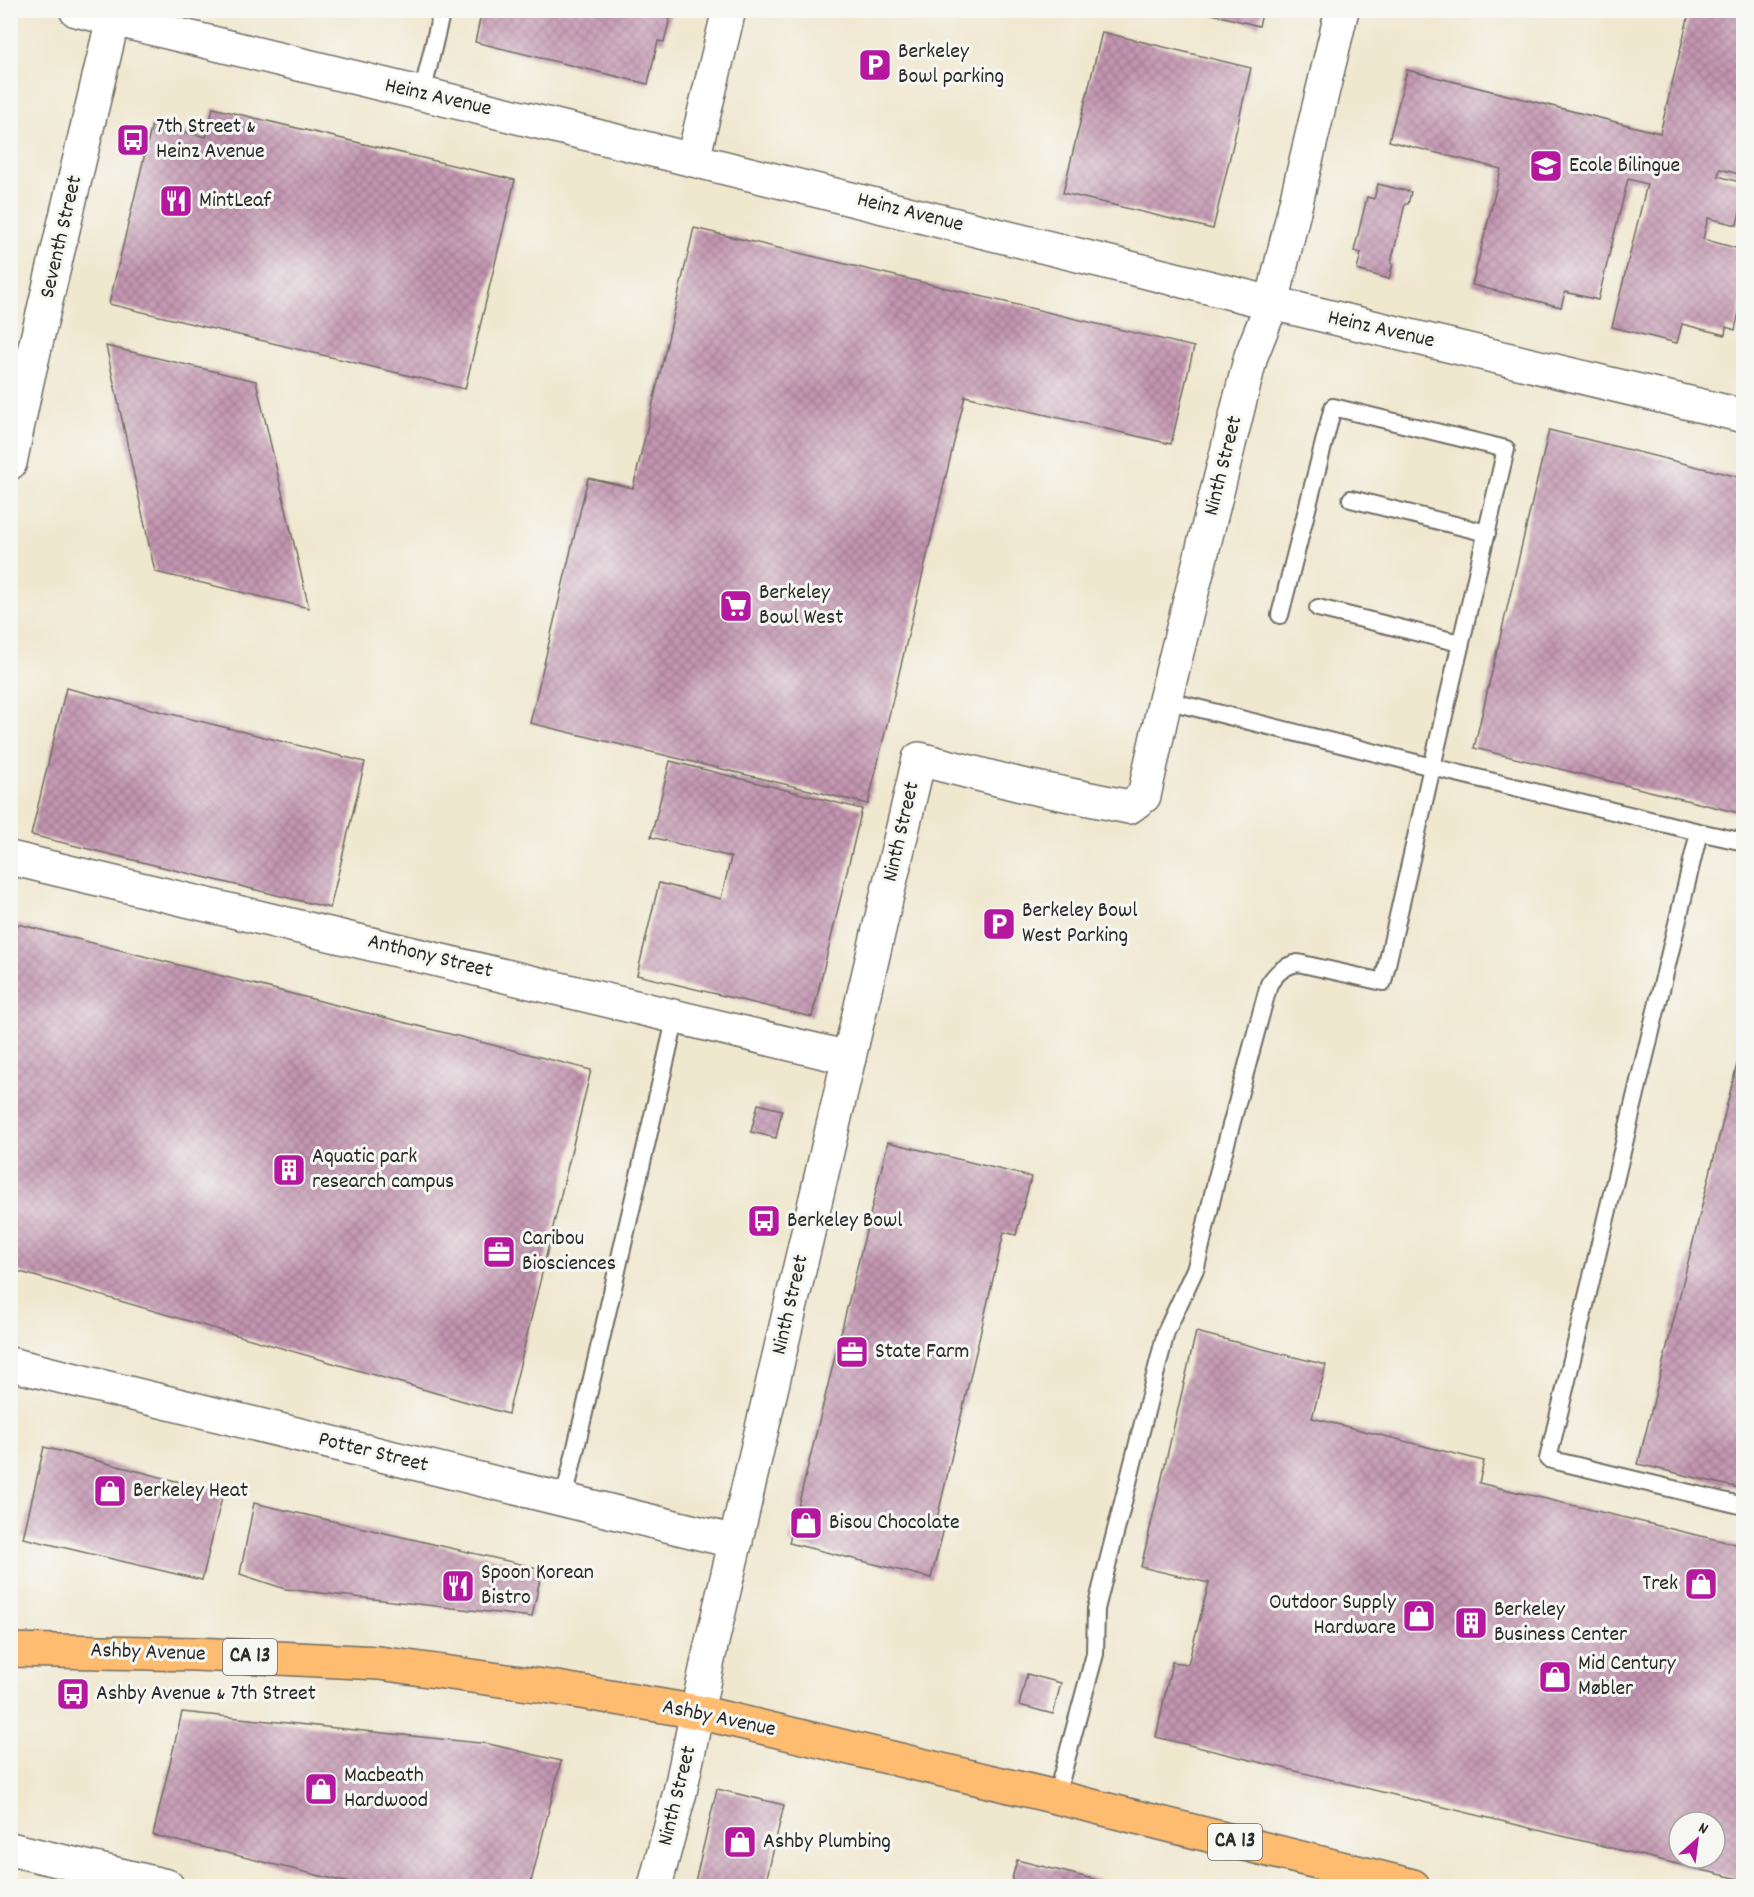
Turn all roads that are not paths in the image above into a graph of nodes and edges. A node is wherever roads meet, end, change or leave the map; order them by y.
1 (76, 10) edge
2 (442, 10) edge
3 (729, 10) edge
4 (1342, 10) edge
5 (114, 15) edge
6 (422, 94) junction
7 (693, 159) junction
8 (1272, 303) junction
9 (1743, 416) edge
10 (10, 463) edge
11 (1351, 499) dead end
12 (1487, 533) junction
13 (1318, 608) dead end
14 (1280, 615) dead end
15 (1460, 643) junction
16 (1165, 700) junction
17 (1432, 767) junction
18 (1699, 832) junction
19 (1743, 842) edge
20 (10, 858) edge
21 (676, 1016) junction
22 (849, 1058) junction
23 (10, 1364) edge
24 (564, 1499) junction
25 (1743, 1506) edge
26 (736, 1542) junction
27 (10, 1650) edge
28 (698, 1712) junction
29 (1056, 1797) junction
30 (10, 1849) edge
31 (167, 1887) edge
32 (655, 1887) edge
33 (1413, 1887) edge

1 - 5 street, Heinz Avenue
2 - 6 lane
3 - 7 street
4 - 8 street, Ninth Street
5 - 6 street, Heinz Avenue
5 - 10 street, Seventh Street
6 - 7 street, Heinz Avenue
7 - 8 street, Heinz Avenue
8 - 9 street, Heinz Avenue
8 - 16 street, Ninth Street
11 - 12 lane
12 - 14 lane
12 - 15 lane
13 - 15 lane
15 - 17 lane
16 - 17 lane
16 - 22 street, Ninth Street
17 - 18 lane
17 - 29 lane
18 - 19 lane
18 - 25 lane
20 - 21 street, Anthony Street
21 - 22 street, Anthony Street
21 - 24 lane
22 - 26 street, Ninth Street
23 - 24 street, Potter Street
24 - 26 street, Potter Street
26 - 28 street, Ninth Street
27 - 28 main road, Ashby Avenue / CA 13
28 - 29 main road, Ashby Avenue / CA 13
28 - 32 street, Ninth Street
29 - 33 main road, Ashby Avenue / CA 13
30 - 31 street

